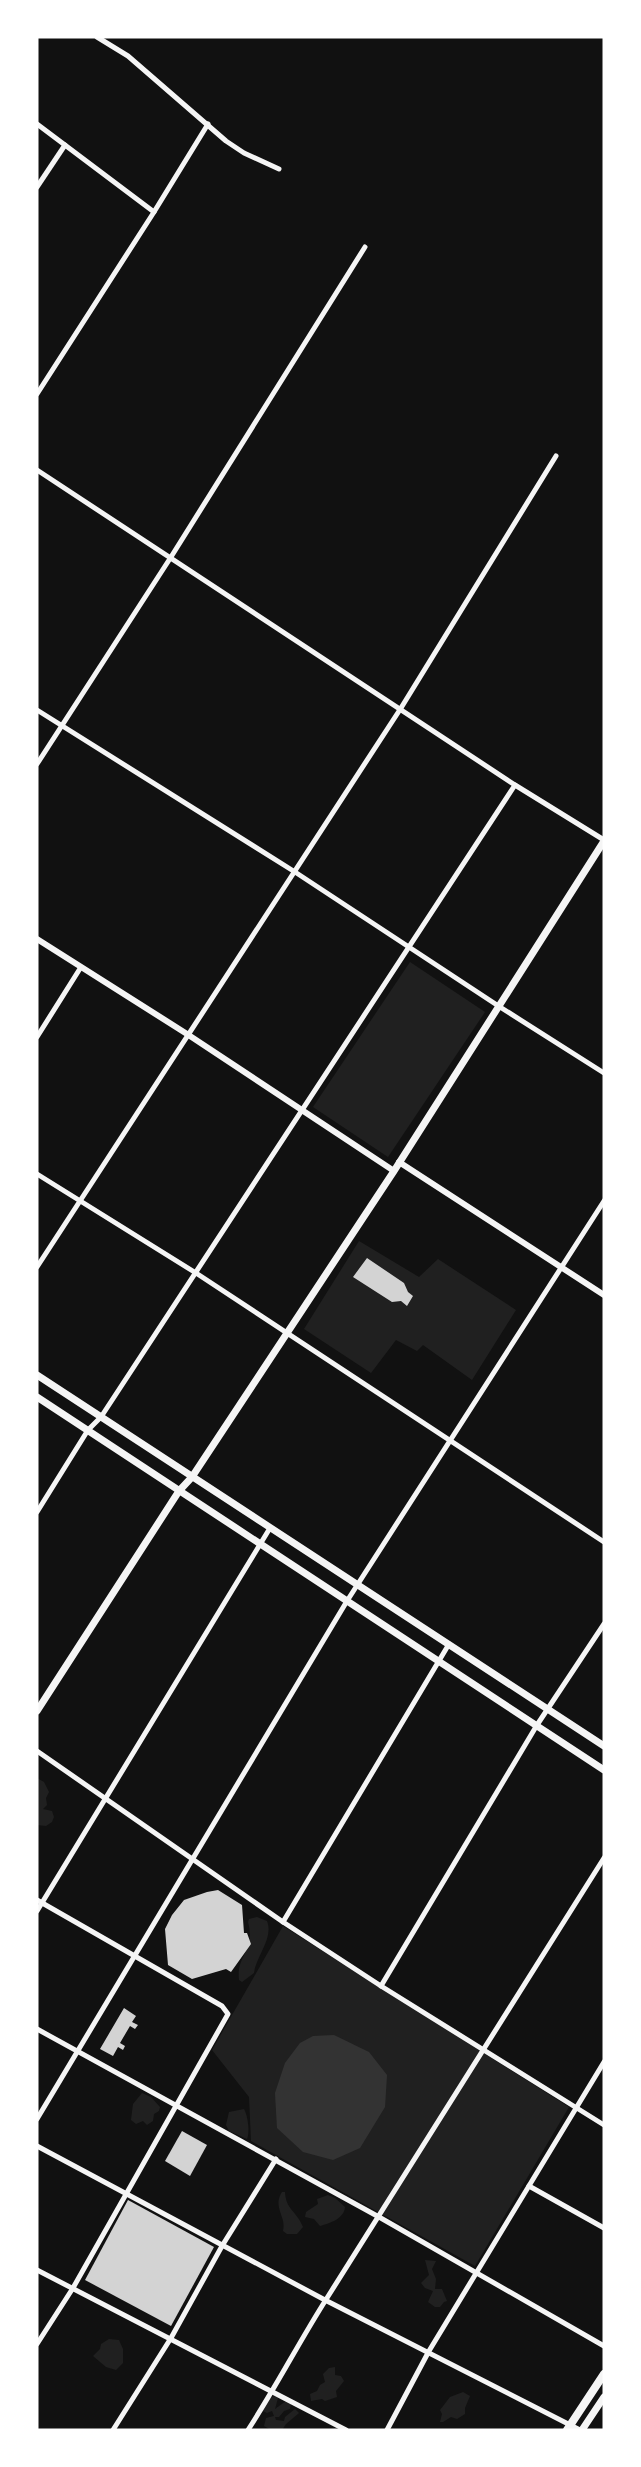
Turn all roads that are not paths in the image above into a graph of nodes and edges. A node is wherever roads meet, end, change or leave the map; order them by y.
1 (97, 37) edge
2 (37, 124) edge
3 (208, 124) junction
4 (65, 145) junction
5 (279, 169) dead end
6 (37, 187) edge
7 (154, 212) junction
8 (365, 247) dead end
9 (37, 394) edge
10 (556, 456) dead end
11 (37, 470) edge
12 (171, 556) junction
13 (401, 708) junction
14 (37, 710) edge
15 (61, 726) junction
16 (37, 764) edge
17 (515, 785) junction
18 (604, 840) edge
19 (295, 872) junction
20 (37, 939) edge
21 (409, 948) junction
22 (81, 967) junction
23 (500, 1007) junction
24 (187, 1034) junction
25 (37, 1037) edge
26 (604, 1073) edge
27 (303, 1110) junction
28 (399, 1162) junction
29 (394, 1171) junction
30 (37, 1174) edge
31 (604, 1200) edge
32 (80, 1201) junction
33 (561, 1265) junction
34 (37, 1267) edge
35 (196, 1273) junction
36 (604, 1295) edge
37 (287, 1333) junction
38 (37, 1376) edge
39 (37, 1397) edge
40 (101, 1417) junction
41 (88, 1430) junction
42 (449, 1439) junction
43 (192, 1477) junction
44 (179, 1491) junction
45 (37, 1512) edge
46 (270, 1528) junction
47 (604, 1542) edge
48 (260, 1544) junction
49 (358, 1585) junction
50 (347, 1601) junction
51 (604, 1624) edge
52 (449, 1644) junction
53 (439, 1661) junction
54 (548, 1709) junction
55 (37, 1711) edge
56 (537, 1725) junction
57 (604, 1746) edge
58 (37, 1751) edge
59 (604, 1770) edge
60 (105, 1798) junction
61 (604, 1858) edge
62 (192, 1859) junction
63 (39, 1902) edge
64 (37, 1911) edge
65 (283, 1922) junction
66 (134, 1956) junction
67 (381, 1986) junction
68 (37, 2029) edge
69 (482, 2048) junction
70 (77, 2052) junction
71 (604, 2062) edge
72 (175, 2105) junction
73 (576, 2108) junction
74 (37, 2119) edge
75 (604, 2125) edge
76 (37, 2146) edge
77 (276, 2159) junction
78 (529, 2186) junction
79 (125, 2194) junction
80 (379, 2217) junction
81 (604, 2228) edge
82 (222, 2246) junction
83 (37, 2270) edge
84 (477, 2272) junction
85 (73, 2288) junction
86 (325, 2300) junction
87 (172, 2339) junction
88 (37, 2344) edge
89 (604, 2346) edge
90 (429, 2351) junction
91 (604, 2374) edge
92 (273, 2391) junction
93 (604, 2397) edge
94 (569, 2428) edge
95 (113, 2430) edge
96 (248, 2430) edge
97 (346, 2430) edge
98 (387, 2430) edge
99 (581, 2430) edge

1 - 3 street
2 - 4 street
3 - 5 street
3 - 7 street
4 - 6 street
4 - 7 street
7 - 9 street
8 - 12 street
10 - 13 street
11 - 12 street
12 - 13 street
12 - 15 street
13 - 17 street
13 - 19 street
14 - 15 street
15 - 16 street
15 - 19 street
17 - 18 street
17 - 21 street
18 - 23 main road
19 - 21 street
19 - 24 street
20 - 22 street
21 - 23 street
21 - 27 street
22 - 24 street
22 - 25 street
23 - 26 street
23 - 28 main road
24 - 27 street
24 - 32 street
27 - 29 street
27 - 35 street
28 - 29 main road
28 - 33 street
29 - 37 main road
30 - 32 street
31 - 33 street
32 - 34 street
32 - 35 street
33 - 36 street
33 - 42 street
35 - 37 street
35 - 40 street
37 - 42 street
37 - 43 main road
38 - 40 main road
39 - 41 main road
40 - 41 street
40 - 43 main road
41 - 44 main road
41 - 45 street
42 - 47 street
42 - 49 street
43 - 44 main road
43 - 46 main road
44 - 48 main road
44 - 55 main road
46 - 48 street
46 - 49 main road
48 - 50 main road
48 - 60 street
49 - 50 street
49 - 52 main road
50 - 53 main road
50 - 62 street
51 - 54 street
52 - 53 street
52 - 54 main road
53 - 56 main road
53 - 65 street
54 - 56 street
54 - 57 main road
56 - 59 main road
56 - 67 street
58 - 60 street
60 - 62 street
60 - 63 street
61 - 69 street
62 - 65 street
62 - 66 street
63 - 64 street
63 - 66 street
65 - 67 street
66 - 70 street
66 - 72 street
67 - 69 street
68 - 70 street
69 - 73 street
69 - 80 street
70 - 72 street
70 - 74 street
71 - 73 street
72 - 77 street
72 - 79 street
73 - 75 street
73 - 78 street
76 - 79 street
77 - 80 street
77 - 82 street
78 - 81 street
78 - 84 street
79 - 82 street
79 - 85 street
80 - 84 street
80 - 86 street
82 - 86 street
82 - 87 street
83 - 85 street
84 - 89 street
84 - 90 street
85 - 87 street
85 - 88 street
86 - 90 street
86 - 92 street
87 - 92 street
87 - 95 street
90 - 94 street
90 - 98 street
91 - 94 highway
92 - 96 street
92 - 97 street
93 - 99 main road
94 - 99 street

